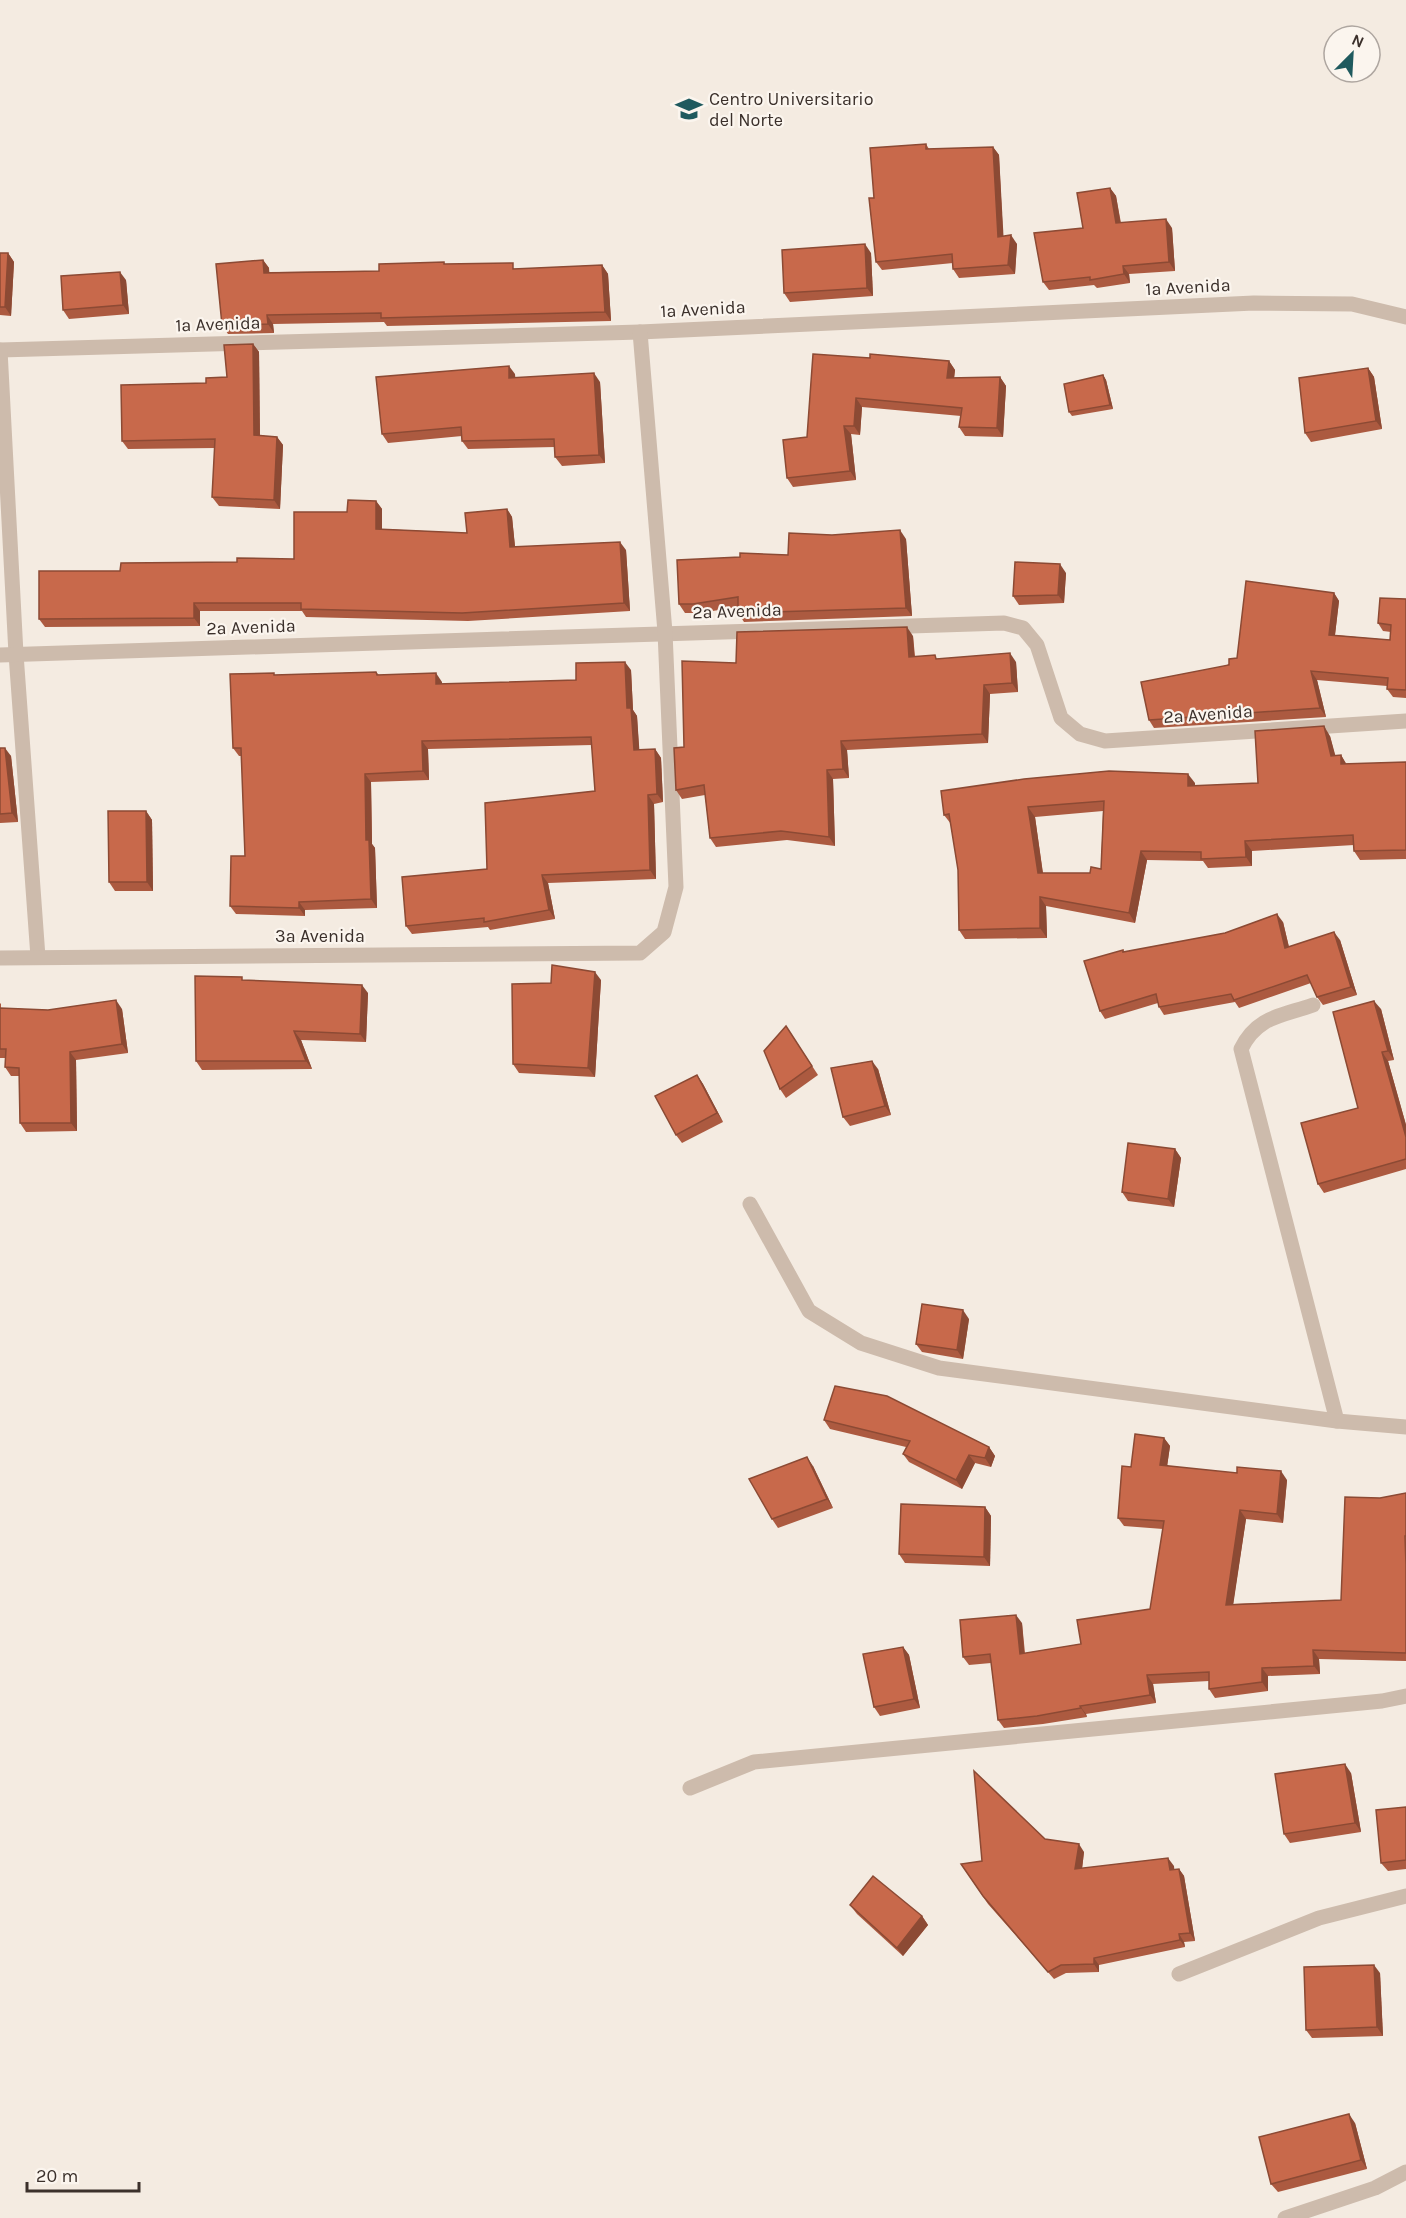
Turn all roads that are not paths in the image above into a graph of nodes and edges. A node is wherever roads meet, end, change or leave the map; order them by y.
1 (1406, 317) edge
2 (640, 332) junction
3 (0, 350) edge
4 (665, 632) junction
5 (16, 654) junction
6 (0, 655) edge
7 (1406, 721) edge
8 (38, 957) junction
9 (0, 958) edge
10 (1313, 1005) edge
11 (750, 1204) dead end
12 (1337, 1421) junction
13 (1406, 1427) edge
14 (1406, 1696) edge
15 (690, 1788) dead end
16 (1406, 1896) edge
17 (1179, 1974) dead end
18 (1406, 2172) edge
19 (1285, 2218) edge

1 - 2 street, 1a Avenida
2 - 3 street, 1a Avenida
2 - 4 street
3 - 5 street
4 - 5 street, 2a Avenida
4 - 7 street, 2a Avenida
4 - 8 street, 3a Avenida
5 - 6 street, 2a Avenida
5 - 8 street
8 - 9 street, 3a Avenida
10 - 12 street
11 - 12 street
12 - 13 street
14 - 15 street
16 - 17 street
18 - 19 street

